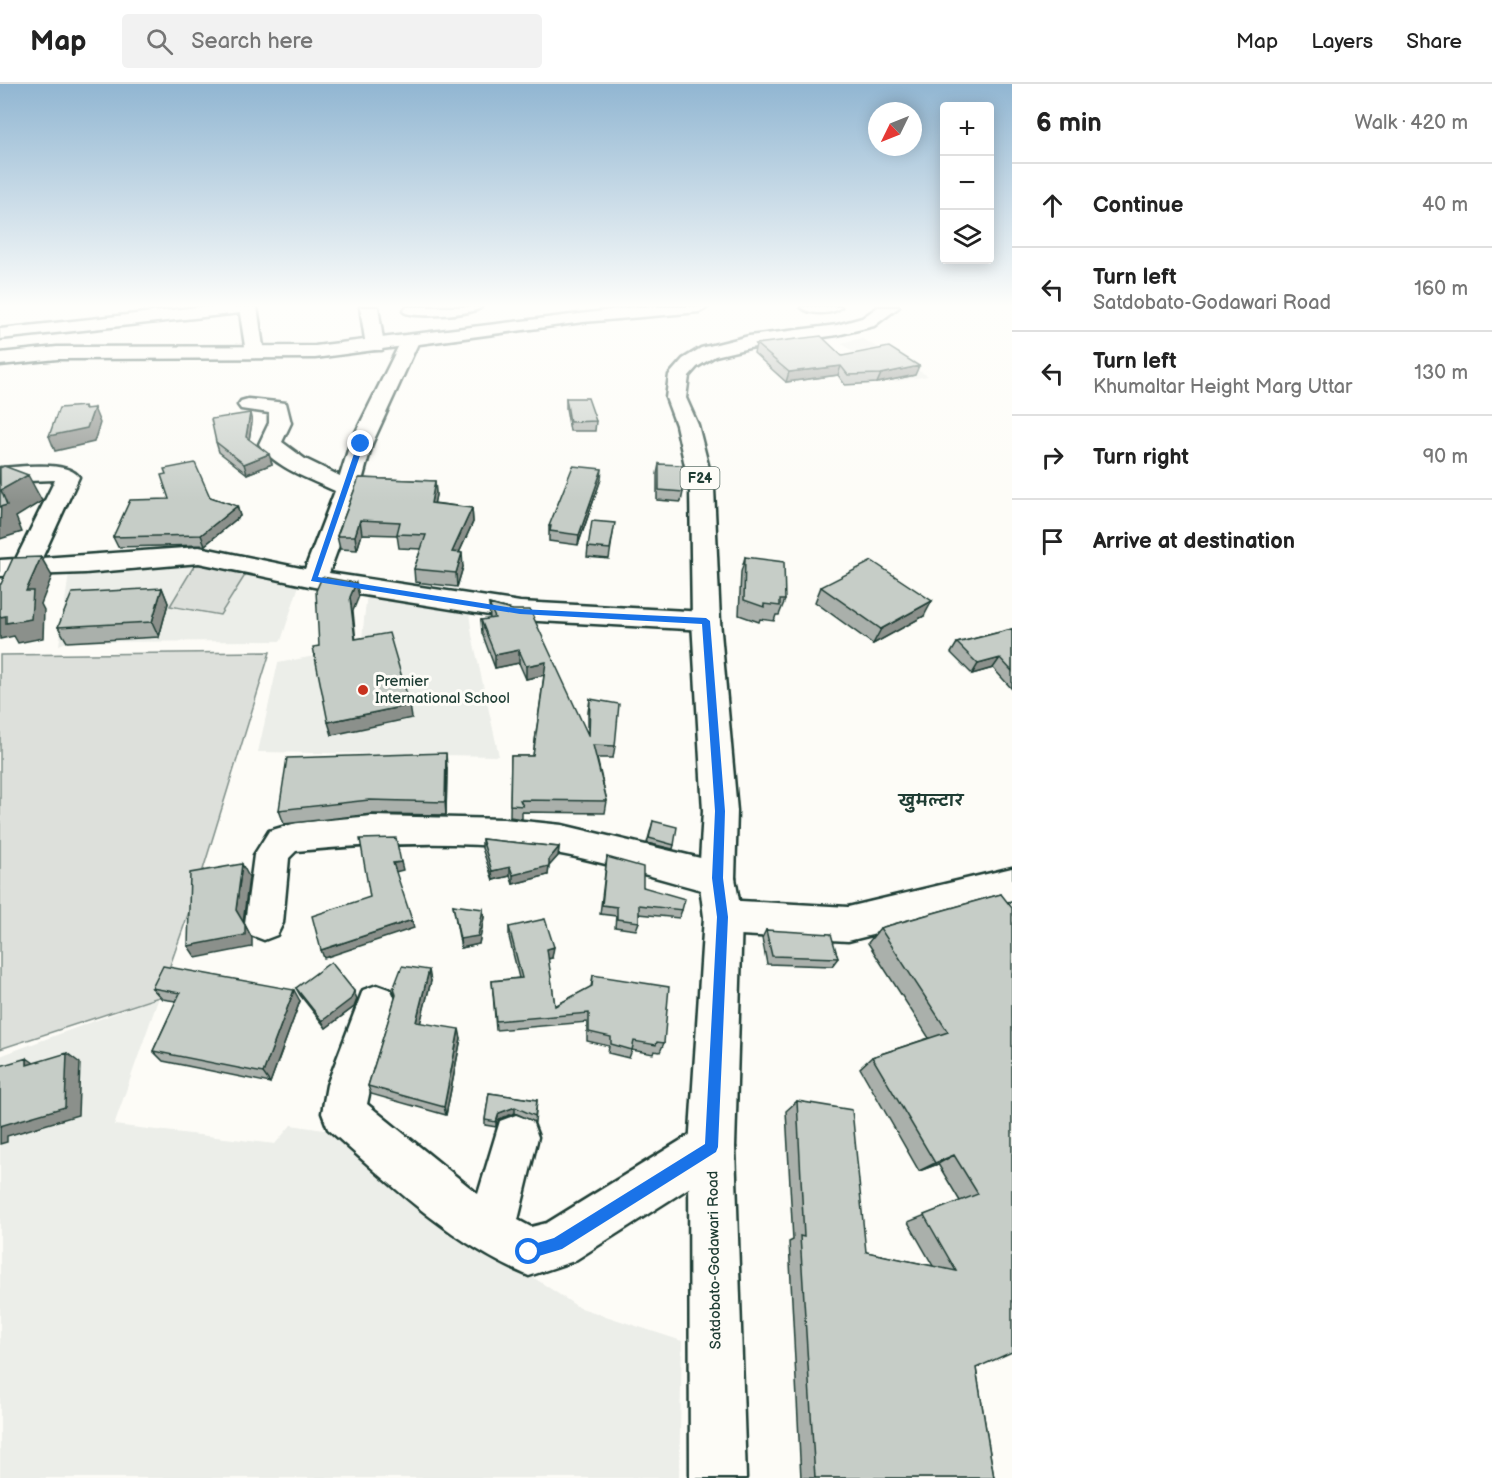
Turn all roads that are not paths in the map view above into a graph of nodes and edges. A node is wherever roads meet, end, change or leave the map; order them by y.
1 (399, 372) edge
2 (682, 372) edge
3 (248, 405) dead end
4 (0, 476) edge
5 (348, 488) junction
6 (27, 566) junction
7 (0, 568) edge
8 (314, 579) junction
9 (706, 621) junction
10 (1012, 884) edge
11 (720, 898) junction
12 (264, 923) dead end
13 (376, 1004) dead end
14 (516, 1137) dead end
15 (712, 1147) junction
16 (491, 1231) junction
17 (718, 1478) edge

1 - 5 street
2 - 9 street, Satdobato-Godawari Road / F24
3 - 5 street
4 - 6 street
5 - 8 street
6 - 7 street
6 - 8 street
8 - 9 street
9 - 11 street, Satdobato-Godawari Road / F24
10 - 11 street
11 - 12 street
11 - 15 street, Satdobato-Godawari Road / F24
13 - 16 street
14 - 16 street
15 - 16 street
15 - 17 street, Satdobato-Godawari Road / F24

